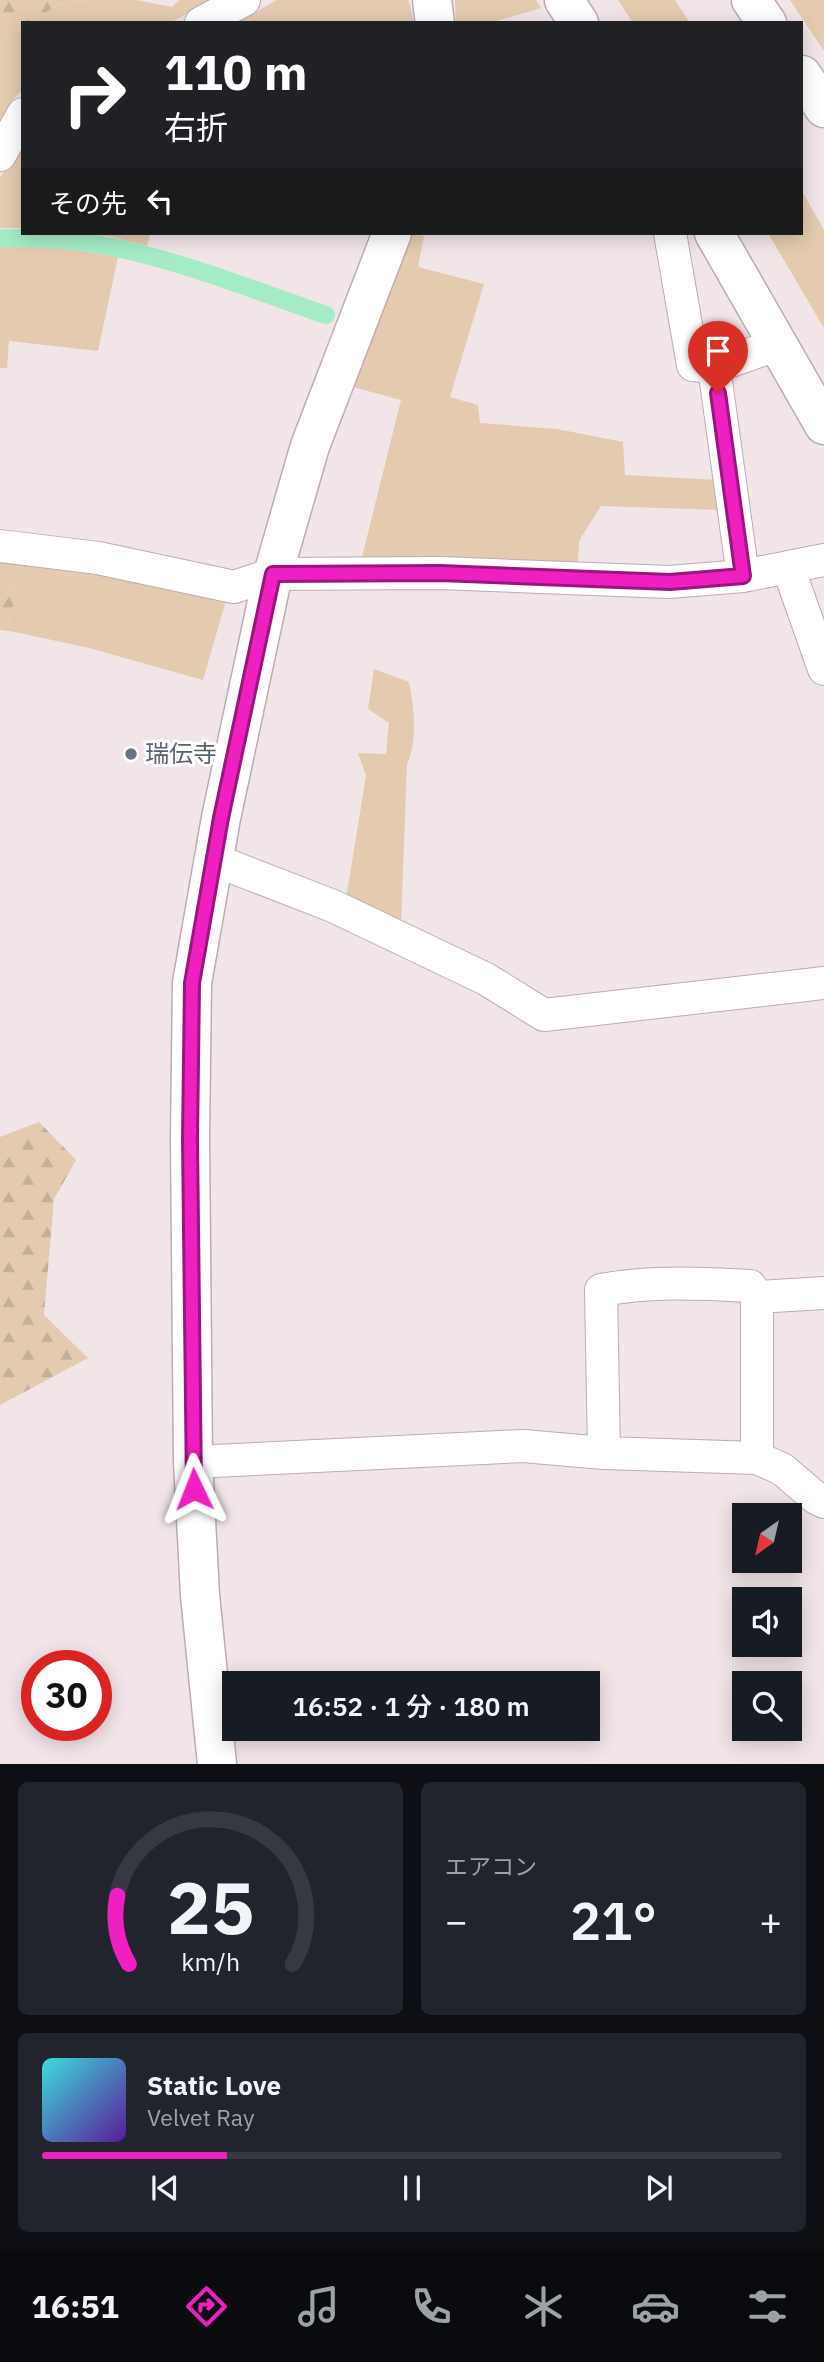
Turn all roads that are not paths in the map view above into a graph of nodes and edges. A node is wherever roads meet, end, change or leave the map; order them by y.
1 (244, 0) edge
2 (432, 0) edge
3 (564, 0) edge
4 (751, 0) edge
5 (205, 21) edge
6 (435, 21) edge
7 (578, 21) edge
8 (766, 21) edge
9 (803, 76) edge
10 (824, 108) edge
11 (21, 118) edge
12 (0, 155) edge
13 (390, 235) edge
14 (670, 235) edge
15 (716, 235) edge
16 (779, 344) junction
17 (714, 367) junction
18 (824, 425) edge
19 (0, 546) edge
20 (824, 560) edge
21 (788, 567) junction
22 (273, 574) junction
23 (743, 576) junction
24 (824, 669) edge
25 (214, 860) junction
26 (824, 983) edge
27 (824, 1293) edge
28 (757, 1297) junction
29 (604, 1453) junction
30 (757, 1458) junction
31 (193, 1462) junction
32 (824, 1502) edge
33 (217, 1763) edge

1 - 5 lane
2 - 6 street
3 - 7 street
4 - 8 street
9 - 10 street
11 - 12 lane
13 - 22 street
14 - 17 lane
15 - 16 street
16 - 17 lane
16 - 18 street
17 - 23 lane
19 - 22 lane
20 - 21 lane
21 - 23 lane
21 - 24 lane
22 - 23 lane
22 - 25 street
25 - 26 lane
25 - 31 street
27 - 28 lane
28 - 29 lane
28 - 30 lane
29 - 30 lane
29 - 31 lane
30 - 32 lane
31 - 33 street

